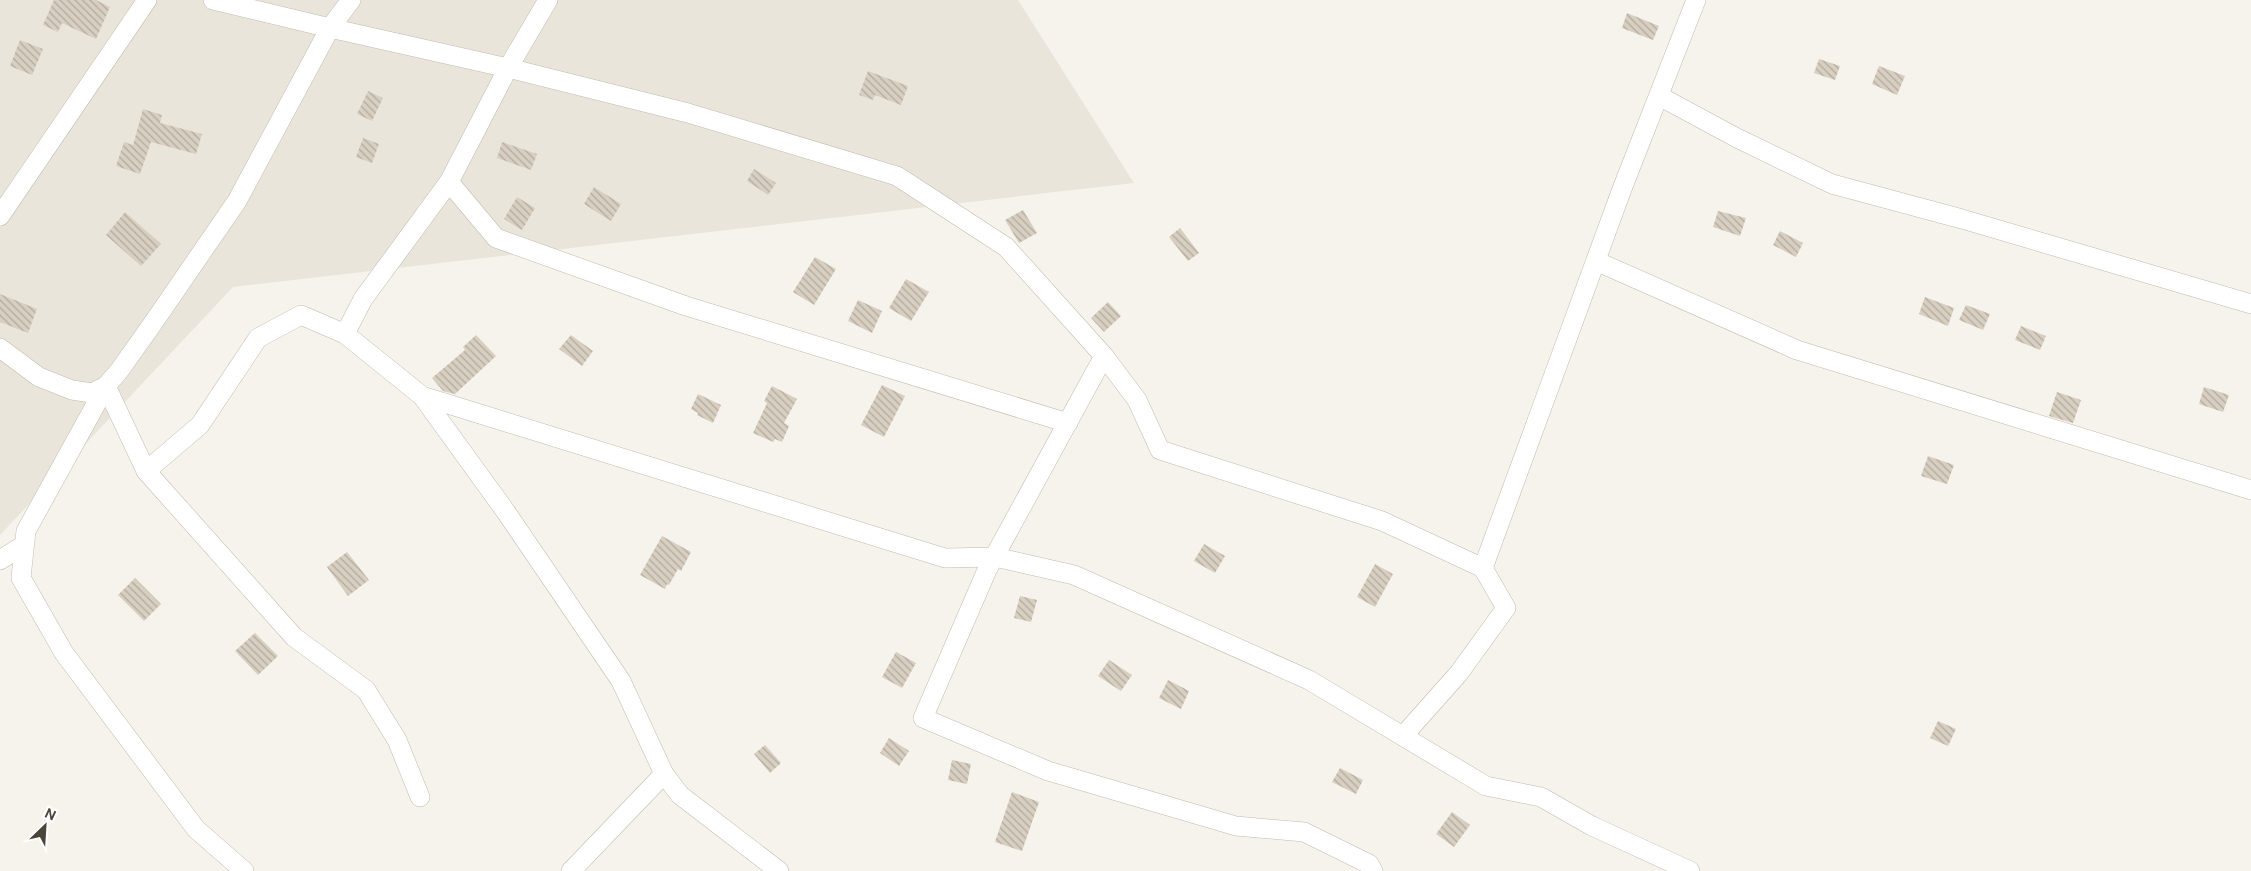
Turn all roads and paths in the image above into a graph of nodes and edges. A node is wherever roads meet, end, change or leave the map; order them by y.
1 (147, 0) edge
2 (213, 0) edge
3 (351, 0) edge
4 (548, 0) edge
5 (1696, 0) edge
6 (330, 28) junction
7 (508, 68) junction
8 (1659, 96) junction
9 (449, 182) junction
10 (0, 216) edge
11 (1596, 261) junction
12 (2251, 304) edge
13 (345, 334) junction
14 (0, 348) edge
15 (1104, 356) junction
16 (106, 386) junction
17 (422, 396) junction
18 (1068, 423) junction
19 (146, 471) junction
20 (2251, 490) edge
21 (24, 545) junction
22 (995, 557) junction
23 (0, 560) edge
24 (1483, 568) junction
25 (1403, 736) junction
26 (664, 774) junction
27 (420, 797) dead end
28 (244, 871) edge
29 (571, 871) edge
30 (779, 871) edge
31 (1373, 871) edge
32 (1690, 871) edge

1 - 10 street
2 - 6 street
3 - 6 street
4 - 7 street
5 - 8 street
6 - 7 street
6 - 16 street
7 - 9 street
7 - 15 street
8 - 11 street
8 - 12 street
9 - 13 street
9 - 18 street
11 - 20 street
11 - 24 street
13 - 17 street
13 - 19 street
14 - 16 street
15 - 18 street
15 - 24 street
16 - 19 street
16 - 21 street
17 - 22 street
17 - 26 street
18 - 22 street
19 - 27 street
21 - 23 street
21 - 28 street
22 - 25 street
22 - 31 street
24 - 25 street
25 - 32 street
26 - 29 street
26 - 30 street

